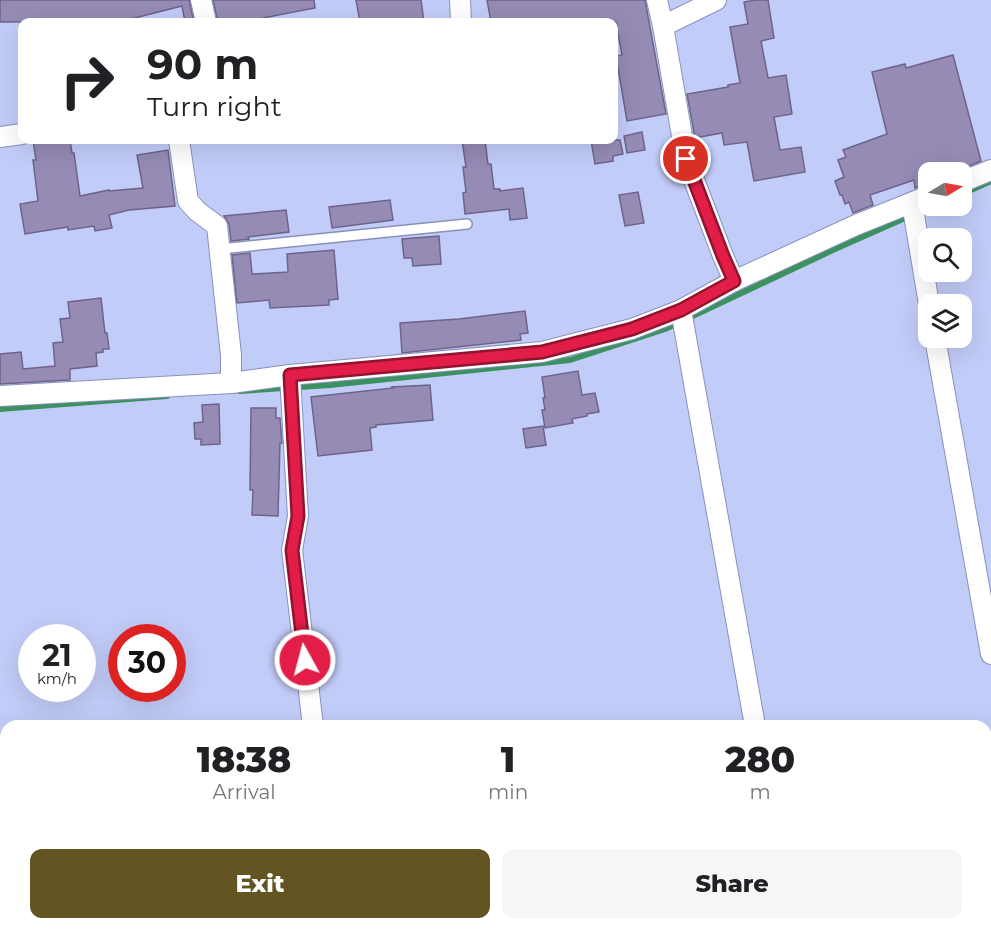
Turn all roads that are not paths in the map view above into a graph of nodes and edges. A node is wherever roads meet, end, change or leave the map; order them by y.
1 (201, 0) edge
2 (460, 0) edge
3 (657, 0) edge
4 (716, 0) edge
5 (205, 18) edge
6 (461, 18) edge
7 (663, 26) junction
8 (18, 135) edge
9 (0, 137) edge
10 (180, 144) edge
11 (991, 170) edge
12 (972, 178) edge
13 (918, 200) edge
14 (921, 216) edge
15 (467, 224) dead end
16 (220, 249) junction
17 (734, 281) junction
18 (928, 294) edge
19 (681, 310) junction
20 (937, 348) edge
21 (290, 375) junction
22 (231, 383) junction
23 (0, 396) edge
24 (991, 654) edge
25 (312, 720) edge
26 (754, 720) edge

1 - 5 street
2 - 6 street
3 - 7 street
4 - 7 street
7 - 17 street
8 - 9 street
10 - 16 street
11 - 12 street
13 - 17 street
14 - 18 street
15 - 16 lane
16 - 22 street
17 - 19 street
19 - 21 street
19 - 26 street
20 - 24 street
21 - 22 street
21 - 25 street
22 - 23 street

